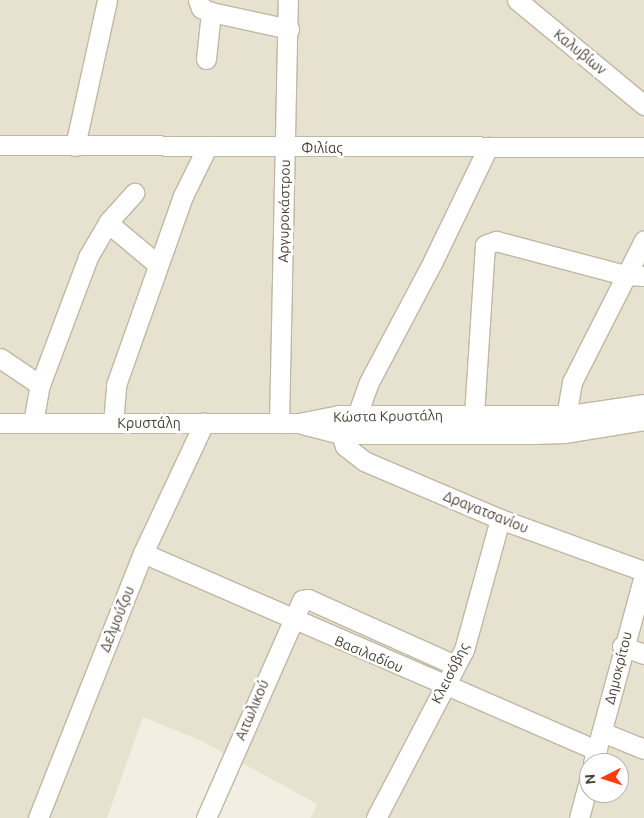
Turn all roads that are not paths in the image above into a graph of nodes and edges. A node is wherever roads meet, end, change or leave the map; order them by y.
1 (107, 0) edge
2 (288, 0) edge
3 (517, 0) edge
4 (204, 6) edge
5 (288, 29) junction
6 (206, 59) dead end
7 (644, 105) edge
8 (0, 145) edge
9 (75, 146) junction
10 (488, 147) junction
11 (644, 147) edge
12 (207, 148) junction
13 (285, 148) junction
14 (134, 193) dead end
15 (108, 223) junction
16 (644, 240) edge
17 (158, 264) junction
18 (625, 275) junction
19 (644, 276) edge
20 (0, 358) edge
21 (40, 386) junction
22 (644, 404) edge
23 (357, 415) junction
24 (474, 415) junction
25 (644, 420) edge
26 (0, 423) edge
27 (33, 423) junction
28 (113, 423) junction
29 (204, 423) junction
30 (279, 423) junction
31 (299, 423) junction
32 (564, 424) junction
33 (341, 434) junction
34 (500, 519) junction
35 (143, 553) junction
36 (644, 573) edge
37 (292, 621) junction
38 (622, 646) junction
39 (644, 654) edge
40 (455, 665) junction
41 (444, 686) junction
42 (597, 748) edge
43 (644, 749) edge
44 (583, 803) edge
45 (38, 818) edge
46 (206, 818) edge
47 (376, 818) edge
48 (579, 818) edge

1 - 9 street
2 - 5 street, Αργυροκάστρου
3 - 7 street, Καλυβίων
4 - 5 street
4 - 6 street
5 - 13 street, Αργυροκάστρου
8 - 9 street, Φιλίας
9 - 12 street, Φιλίας
10 - 11 street, Φιλίας
10 - 13 street, Φιλίας
10 - 23 street
12 - 13 street, Φιλίας
12 - 17 street
13 - 30 street, Αργυροκάστρου
14 - 15 street
15 - 17 street
15 - 21 street
16 - 18 street
17 - 28 street
18 - 19 street
18 - 24 street
18 - 32 street
20 - 21 street
21 - 27 street
22 - 32 street, Κώστα Κρυστάλη
23 - 24 street, Κώστα Κρυστάλη
23 - 31 street, Κώστα Κρυστάλη
24 - 32 street, Κώστα Κρυστάλη
25 - 32 street, Κώστα Κρυστάλη
26 - 27 street, Κρυστάλη
27 - 28 street, Κρυστάλη
28 - 29 street, Κρυστάλη
29 - 30 street, Κρυστάλη
29 - 35 street, Δελμούζου
30 - 31 street, Κρυστάλη
31 - 33 street, Κώστα Κρυστάλη
32 - 33 street, Κώστα Κρυστάλη
33 - 34 street, Δραγατσανίου
34 - 36 street, Δραγατσανίου
34 - 40 street, Κλεισόβης
35 - 37 street, Βασιλαδίου
35 - 45 street, Δελμούζου
36 - 38 street, Δημοκρίτου
37 - 40 street, Αιτωλικού
37 - 41 street, Βασιλαδίου
37 - 46 street, Αιτωλικού
38 - 39 street
38 - 42 street, Δημοκρίτου
40 - 41 street, Κλεισόβης
41 - 42 street, Βασιλαδίου
41 - 47 street, Κλεισόβης
42 - 43 street, Βασιλαδίου
44 - 48 street

